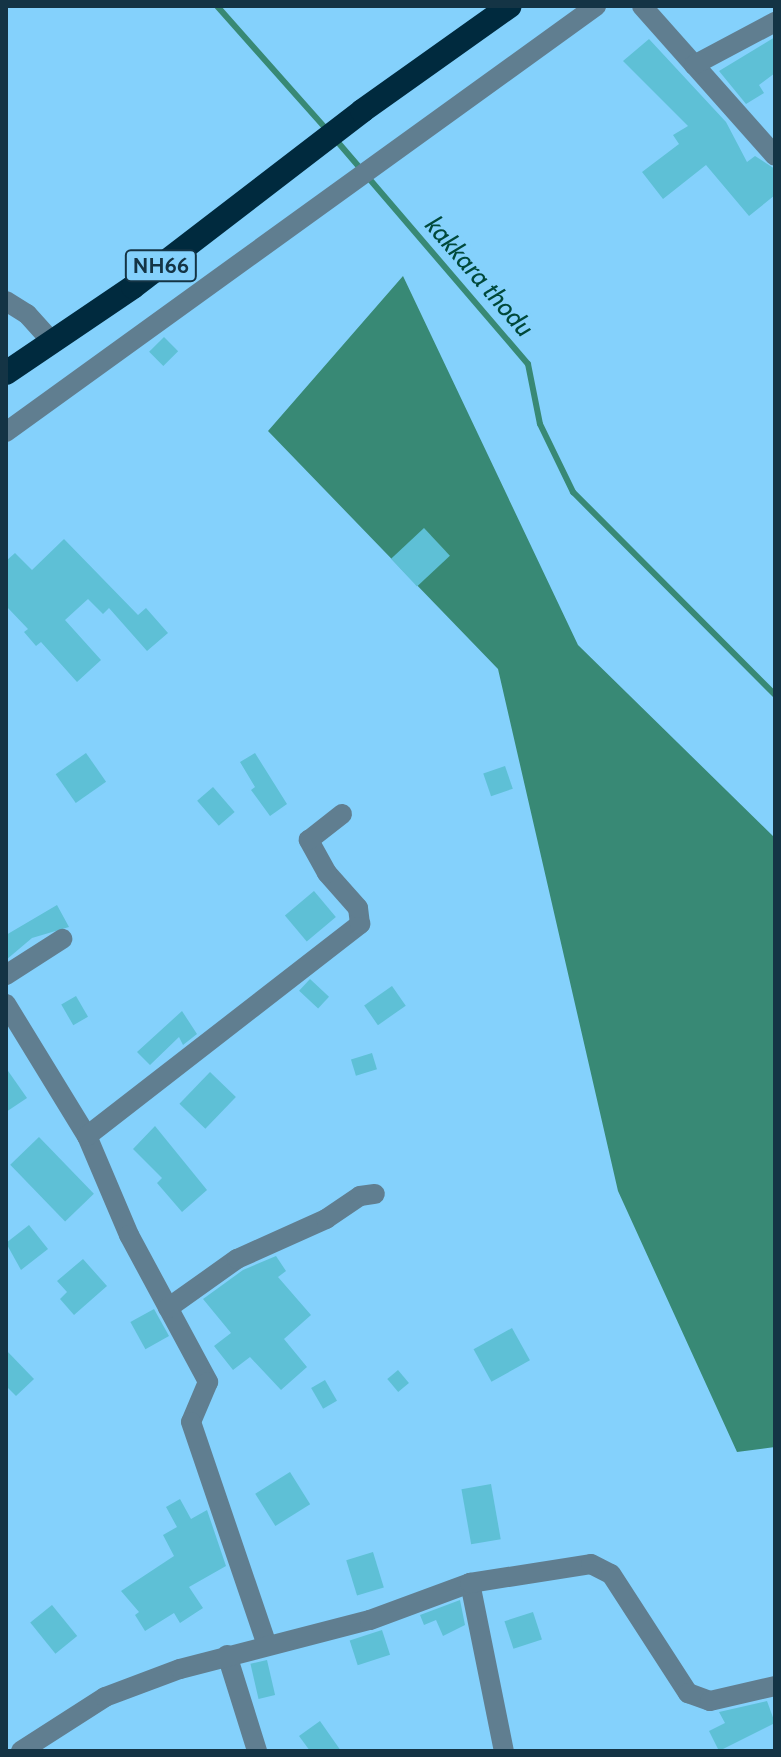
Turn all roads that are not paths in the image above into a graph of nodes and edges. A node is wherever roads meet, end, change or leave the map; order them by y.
1 (510, 6) edge
2 (596, 6) edge
3 (642, 6) edge
4 (775, 22) edge
5 (694, 65) junction
6 (775, 156) edge
7 (6, 301) edge
8 (52, 342) junction
9 (6, 373) edge
10 (6, 432) edge
11 (342, 814) dead end
12 (62, 939) dead end
13 (6, 975) edge
14 (6, 1004) edge
15 (87, 1136) junction
16 (375, 1194) dead end
17 (168, 1308) junction
18 (470, 1583) junction
19 (267, 1645) junction
20 (227, 1655) junction
21 (775, 1686) edge
22 (21, 1751) edge
23 (257, 1751) edge
24 (504, 1751) edge

1 - 8 highway, NH66
2 - 10 street
3 - 5 street
4 - 5 street
5 - 6 street
7 - 8 street
8 - 9 highway, NH66
11 - 15 street
12 - 13 street
14 - 15 street
15 - 17 street
16 - 17 street
17 - 19 street
18 - 19 street
18 - 21 street
18 - 24 street
19 - 20 street
20 - 22 street
20 - 23 street

